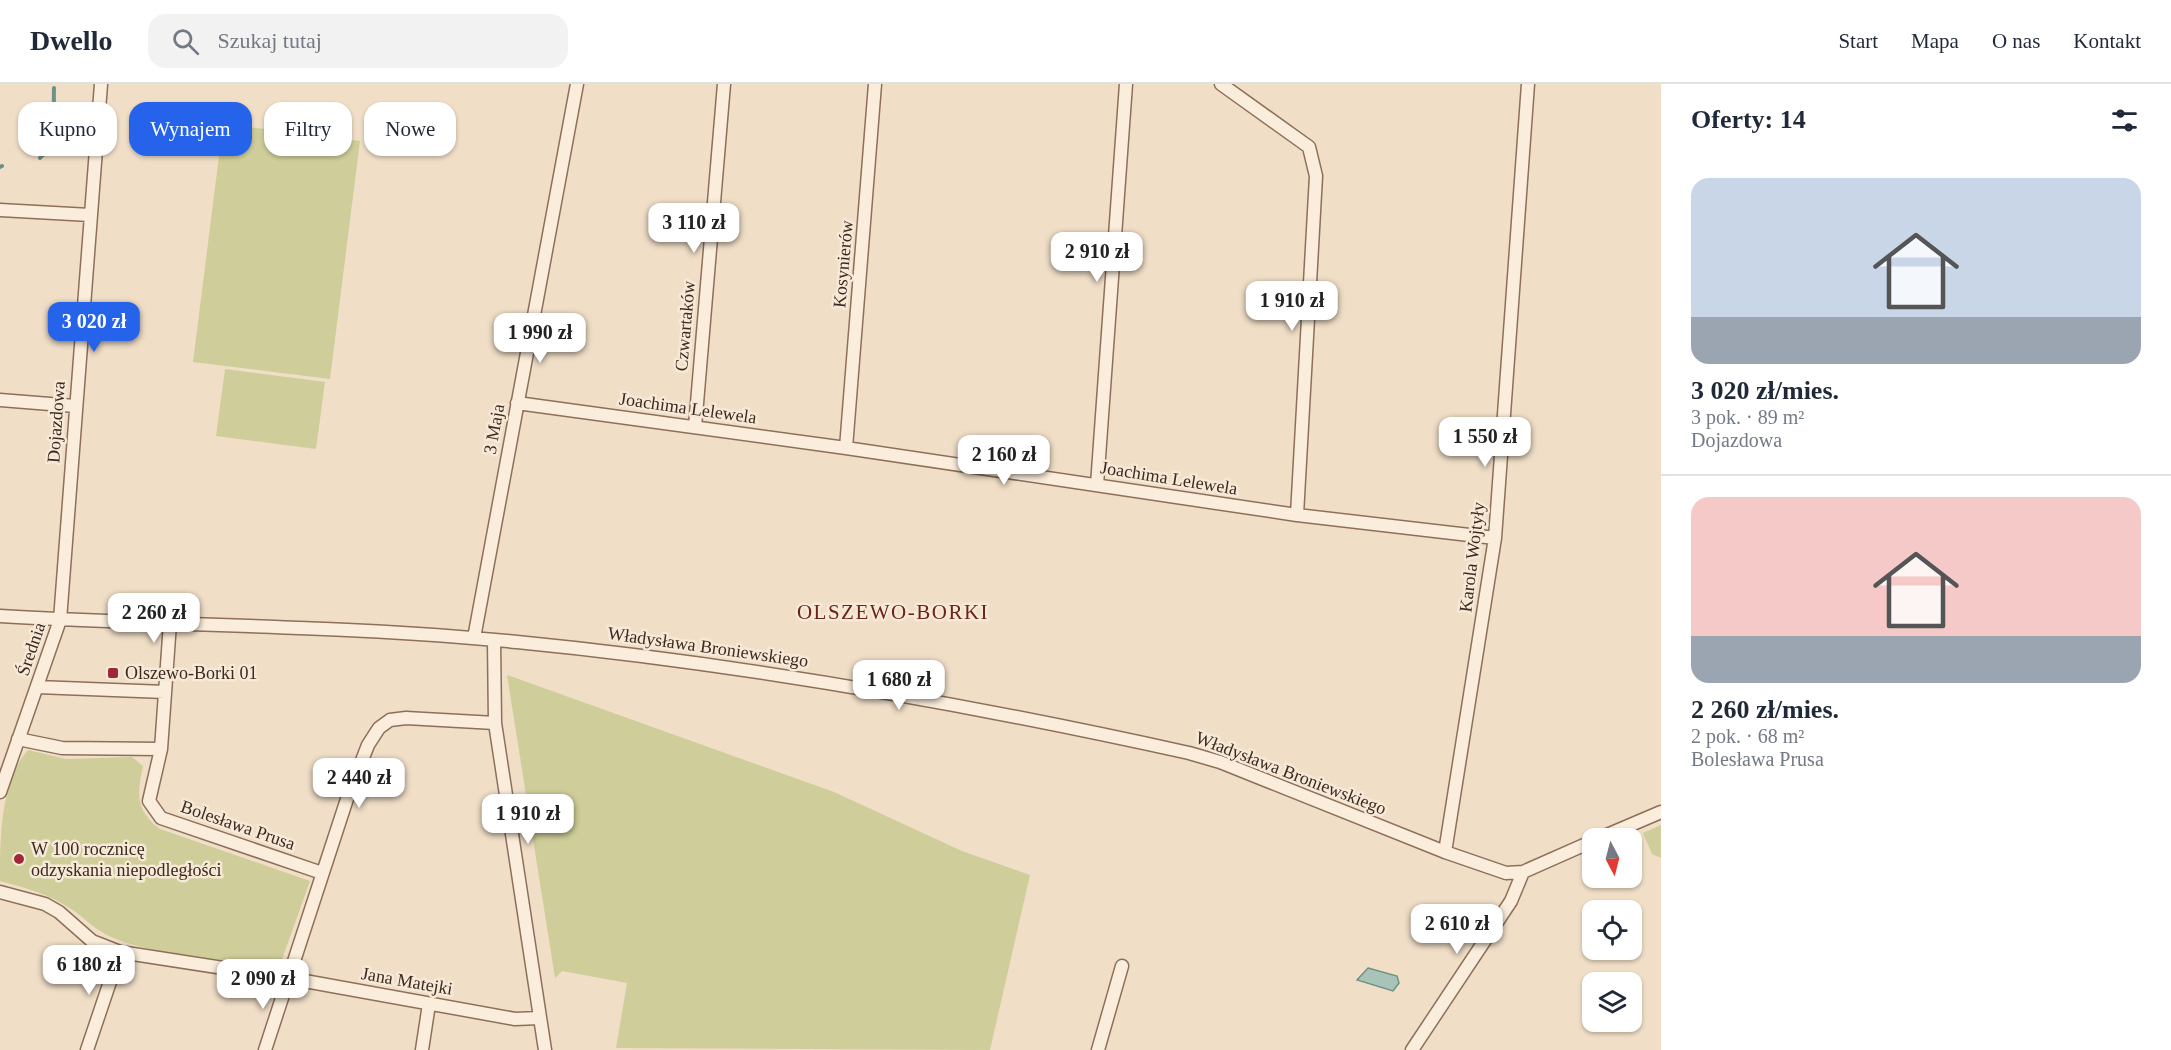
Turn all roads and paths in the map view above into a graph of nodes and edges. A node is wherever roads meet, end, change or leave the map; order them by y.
1 (101, 84) edge
2 (577, 84) edge
3 (724, 84) edge
4 (875, 84) edge
5 (1126, 84) edge
6 (1221, 84) edge
7 (1528, 84) edge
8 (0, 210) edge
9 (90, 215) junction
10 (0, 400) edge
11 (517, 403) junction
12 (75, 406) junction
13 (695, 428) junction
14 (846, 448) junction
15 (1097, 485) junction
16 (1297, 516) junction
17 (1495, 538) junction
18 (0, 616) edge
19 (60, 620) junction
20 (170, 623) junction
21 (474, 639) junction
22 (494, 640) junction
23 (37, 687) junction
24 (165, 692) junction
25 (495, 723) junction
26 (18, 739) junction
27 (161, 749) junction
28 (0, 792) edge
29 (1661, 812) edge
30 (1623, 828) edge
31 (1582, 847) edge
32 (1445, 852) junction
33 (1523, 872) junction
34 (322, 873) junction
35 (0, 892) edge
36 (120, 952) junction
37 (1122, 966) dead end
38 (288, 978) junction
39 (429, 1004) junction
40 (539, 1018) junction
41 (87, 1050) edge
42 (265, 1050) edge
43 (422, 1050) edge
44 (545, 1050) edge
45 (1098, 1050) edge
46 (1412, 1050) edge

1 - 9 street, Dojazdowa
2 - 11 street, 3 Maja
3 - 13 street, Czwartaków
4 - 14 street, Kosynierów
5 - 15 street
6 - 16 street
7 - 17 street, Karola Wojtyły
8 - 9 street
9 - 12 street, Dojazdowa
10 - 12 street
11 - 13 street, Joachima Lelewela
11 - 21 street, 3 Maja
12 - 19 street, Dojazdowa
13 - 14 street, Joachima Lelewela
14 - 15 street, Joachima Lelewela
15 - 16 street, Joachima Lelewela
16 - 17 street, Joachima Lelewela
17 - 32 street, Karola Wojtyły
18 - 19 street, Władysława Broniewskiego
19 - 20 street, Władysława Broniewskiego
19 - 23 street, Średnia
20 - 21 street, Władysława Broniewskiego
20 - 24 street, Bolesława Prusa
21 - 22 street, Władysława Broniewskiego
22 - 25 street
22 - 32 street, Władysława Broniewskiego
23 - 24 street
23 - 26 street, Średnia
24 - 27 street, Bolesława Prusa
25 - 34 street
25 - 40 street
26 - 27 street
26 - 28 street, Średnia
27 - 34 street, Bolesława Prusa
29 - 30 street
31 - 33 street, Władysława Broniewskiego
32 - 33 street, Władysława Broniewskiego
33 - 46 street
34 - 38 street
35 - 36 street, Jana Matejki
36 - 38 street, Jana Matejki
36 - 41 street
37 - 45 street
38 - 39 street, Jana Matejki
38 - 42 street
39 - 40 street, Jana Matejki
39 - 43 street
40 - 44 street

